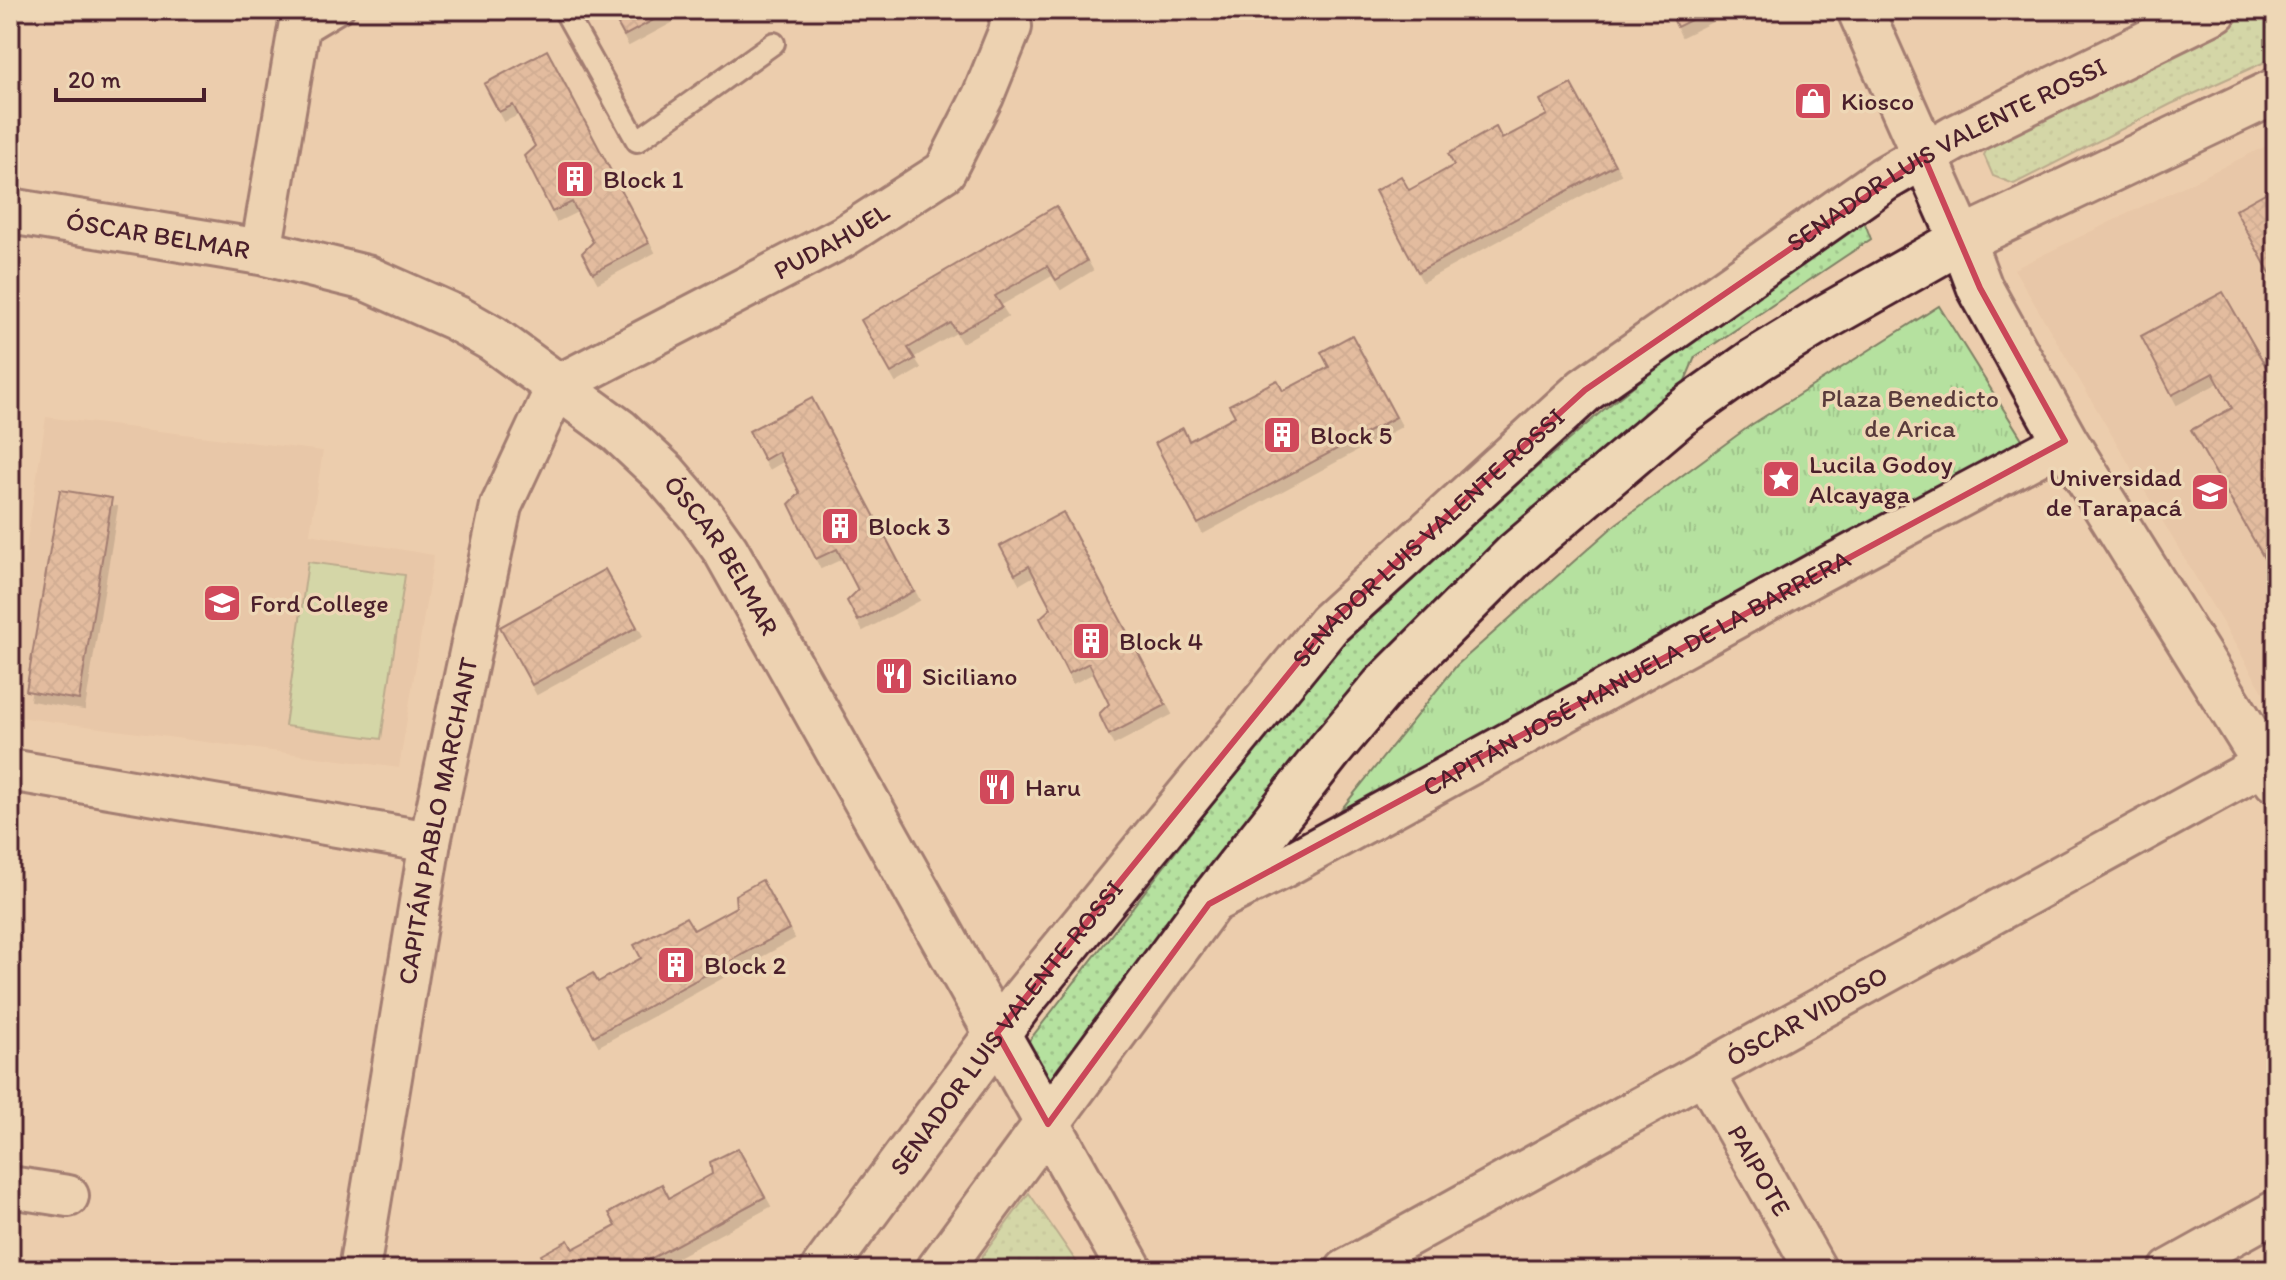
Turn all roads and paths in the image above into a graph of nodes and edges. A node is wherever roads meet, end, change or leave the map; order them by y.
1 (343, 10) edge
2 (564, 10) edge
3 (1009, 10) edge
4 (1860, 10) edge
5 (2215, 10) edge
6 (299, 24) edge
7 (774, 43) dead end
8 (2276, 91) edge
9 (1924, 157) junction
10 (10, 211) edge
11 (1962, 240) junction
12 (261, 252) junction
13 (557, 386) junction
14 (2065, 441) junction
15 (10, 770) edge
16 (2271, 772) edge
17 (430, 842) junction
18 (1209, 904) junction
19 (997, 1033) junction
20 (1704, 1073) junction
21 (1048, 1124) junction
22 (10, 1187) edge
23 (68, 1196) dead end
24 (2276, 1211) edge
25 (359, 1270) edge
26 (823, 1270) edge
27 (939, 1270) edge
28 (1130, 1270) edge
29 (1346, 1270) edge
30 (1816, 1270) edge
31 (2170, 1270) edge

1 - 6 lane
2 - 7 lane
3 - 13 street, PUDAHUEL
4 - 9 main road
5 - 9 main road, SENADOR LUIS VALENTE ROSSI
6 - 12 street
8 - 11 main road
9 - 11 main road
9 - 19 main road, SENADOR LUIS VALENTE ROSSI
10 - 12 main road, ÓSCAR BELMAR
11 - 14 main road
11 - 18 main road
12 - 13 main road, ÓSCAR BELMAR
13 - 17 street, CAPITÁN PABLO MARCHANT
13 - 19 main road, ÓSCAR BELMAR
14 - 16 main road
14 - 18 street, CAPITÁN JOSÉ MANUELA DE LA BARRERA
15 - 17 street
16 - 20 street, ÓSCAR VIDOSO
17 - 25 street, CAPITÁN PABLO MARCHANT
18 - 21 main road
19 - 21 main road, ÓSCAR BELMAR
19 - 26 main road, SENADOR LUIS VALENTE ROSSI
20 - 29 street, ÓSCAR VIDOSO
20 - 30 street, PAIPOTE
21 - 27 main road
21 - 28 main road, ÓSCAR BELMAR
22 - 23 street
24 - 31 street

